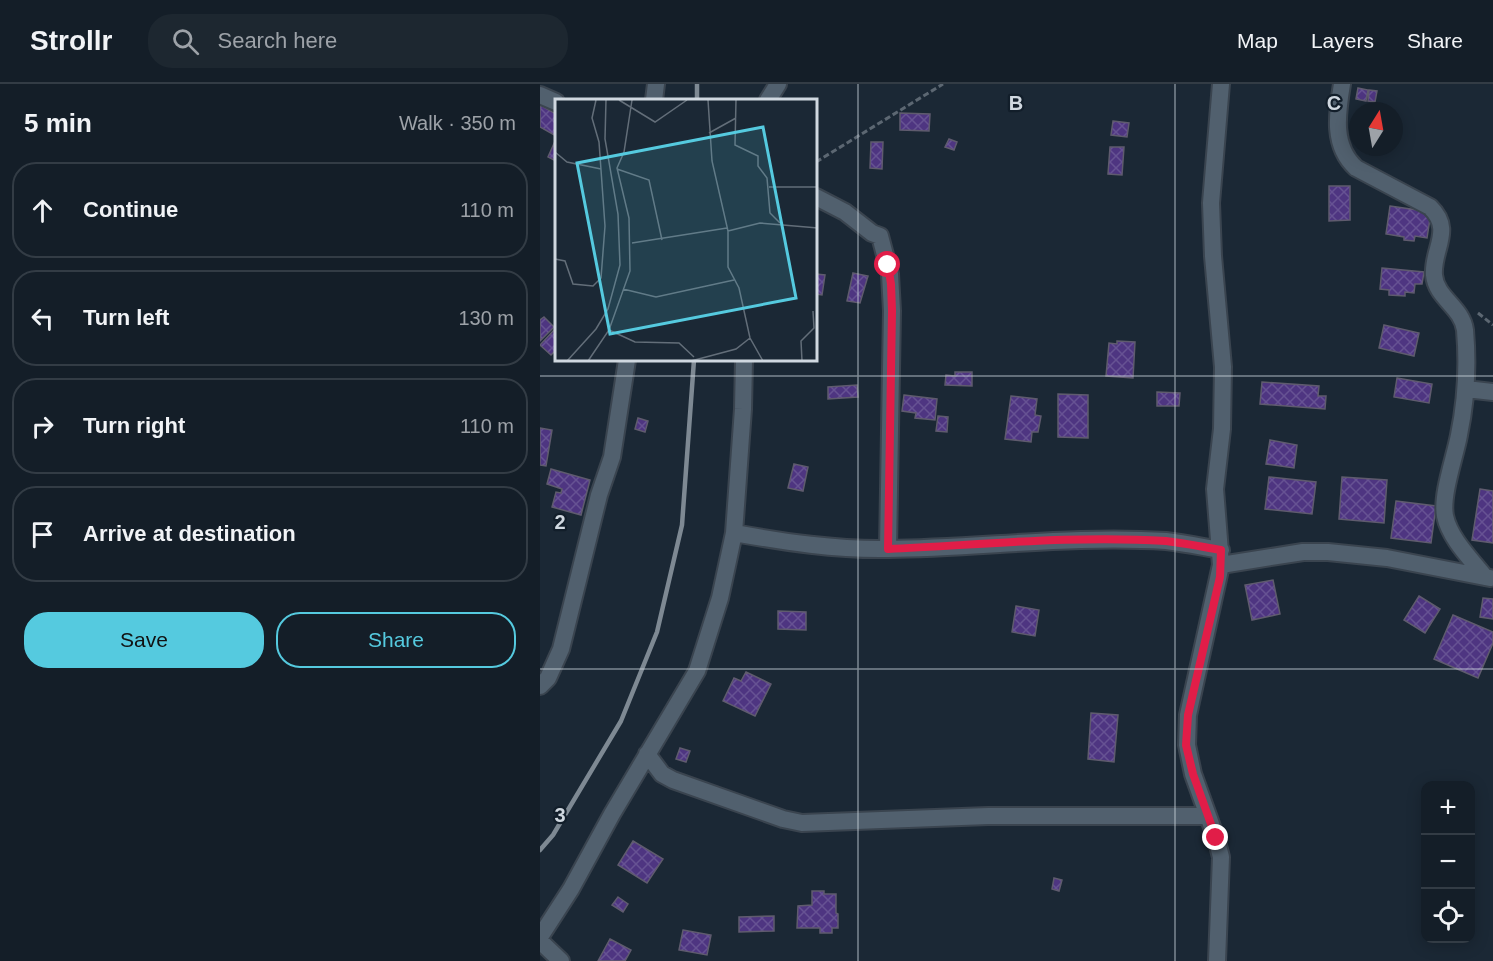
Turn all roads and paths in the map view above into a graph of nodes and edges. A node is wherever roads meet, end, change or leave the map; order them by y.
1 (656, 84) edge
2 (778, 84) edge
3 (943, 84) edge
4 (1221, 84) edge
5 (1342, 84) edge
6 (540, 95) edge
7 (654, 99) edge
8 (769, 99) edge
9 (555, 102) edge
10 (818, 161) edge
11 (818, 198) edge
12 (627, 362) edge
13 (744, 362) edge
14 (1466, 389) junction
15 (1493, 392) edge
16 (734, 533) junction
17 (888, 549) junction
18 (1221, 557) junction
19 (1489, 578) edge
20 (540, 686) edge
21 (647, 754) junction
22 (1207, 816) junction
23 (540, 939) edge
24 (561, 961) edge
25 (1217, 961) edge

1 - 7 street
2 - 8 street
3 - 10 path
4 - 18 street
5 - 14 street
6 - 9 street
11 - 17 street
12 - 20 street
13 - 16 street
14 - 15 street
14 - 19 street
16 - 17 street
16 - 21 street
17 - 18 street
18 - 19 street
18 - 22 street
21 - 22 street
21 - 23 street
22 - 25 street
23 - 24 street

